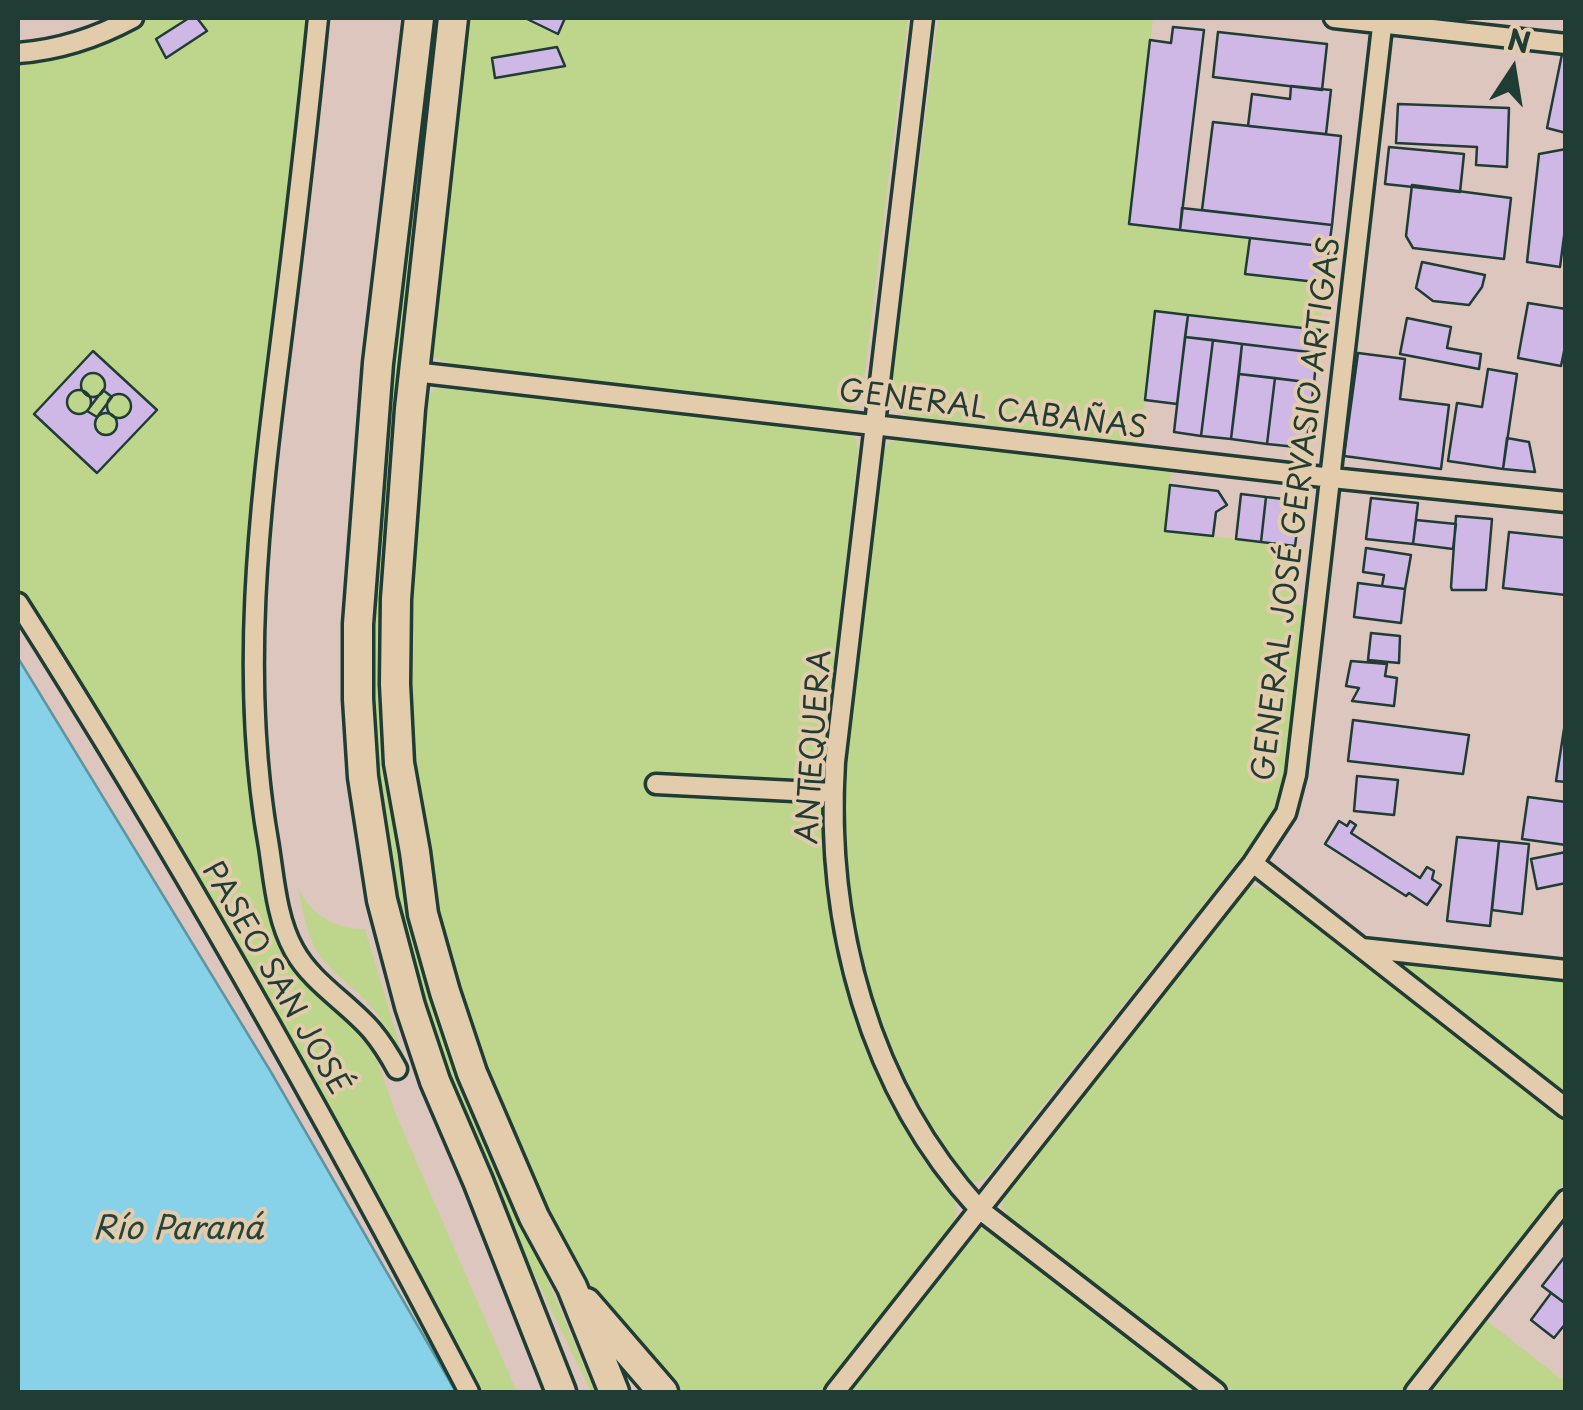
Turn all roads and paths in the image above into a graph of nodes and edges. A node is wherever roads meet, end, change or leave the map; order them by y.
1 (133, 18) edge
2 (318, 18) edge
3 (419, 18) edge
4 (453, 18) edge
5 (922, 18) edge
6 (1334, 18) edge
7 (1383, 20) edge
8 (1566, 44) edge
9 (18, 53) edge
10 (414, 372) junction
11 (875, 425) junction
12 (1332, 478) junction
13 (1566, 502) edge
14 (18, 603) edge
15 (656, 784) dead end
16 (833, 793) junction
17 (1253, 863) junction
18 (1360, 948) junction
19 (1566, 970) edge
20 (397, 1069) dead end
21 (1566, 1108) edge
22 (1566, 1200) edge
23 (979, 1208) junction
24 (572, 1287) junction
25 (838, 1391) edge
26 (469, 1392) edge
27 (561, 1392) edge
28 (614, 1392) edge
29 (663, 1392) edge
30 (1216, 1392) edge
31 (1415, 1392) edge

1 - 9 street
2 - 20 street
3 - 27 main road
4 - 10 main road
5 - 11 street, ANTEQUERA
6 - 7 street
7 - 8 street
7 - 12 street, GENERAL JOSÉ GERVASIO ARTIGAS
10 - 11 street, GENERAL CABAÑAS
10 - 24 main road
11 - 12 street, GENERAL CABAÑAS
11 - 16 street, ANTEQUERA
12 - 13 street, GENERAL CABAÑAS
12 - 17 street, GENERAL JOSÉ GERVASIO ARTIGAS
14 - 26 street, PASEO SAN JOSÉ
15 - 16 street
16 - 23 street, ANTEQUERA
17 - 18 street
17 - 23 street, GENERAL JOSÉ GERVASIO ARTIGAS
18 - 19 street
18 - 21 street
22 - 31 street
23 - 25 street, GENERAL JOSÉ GERVASIO ARTIGAS
23 - 30 street, ANTEQUERA
24 - 28 main road
24 - 29 main road

